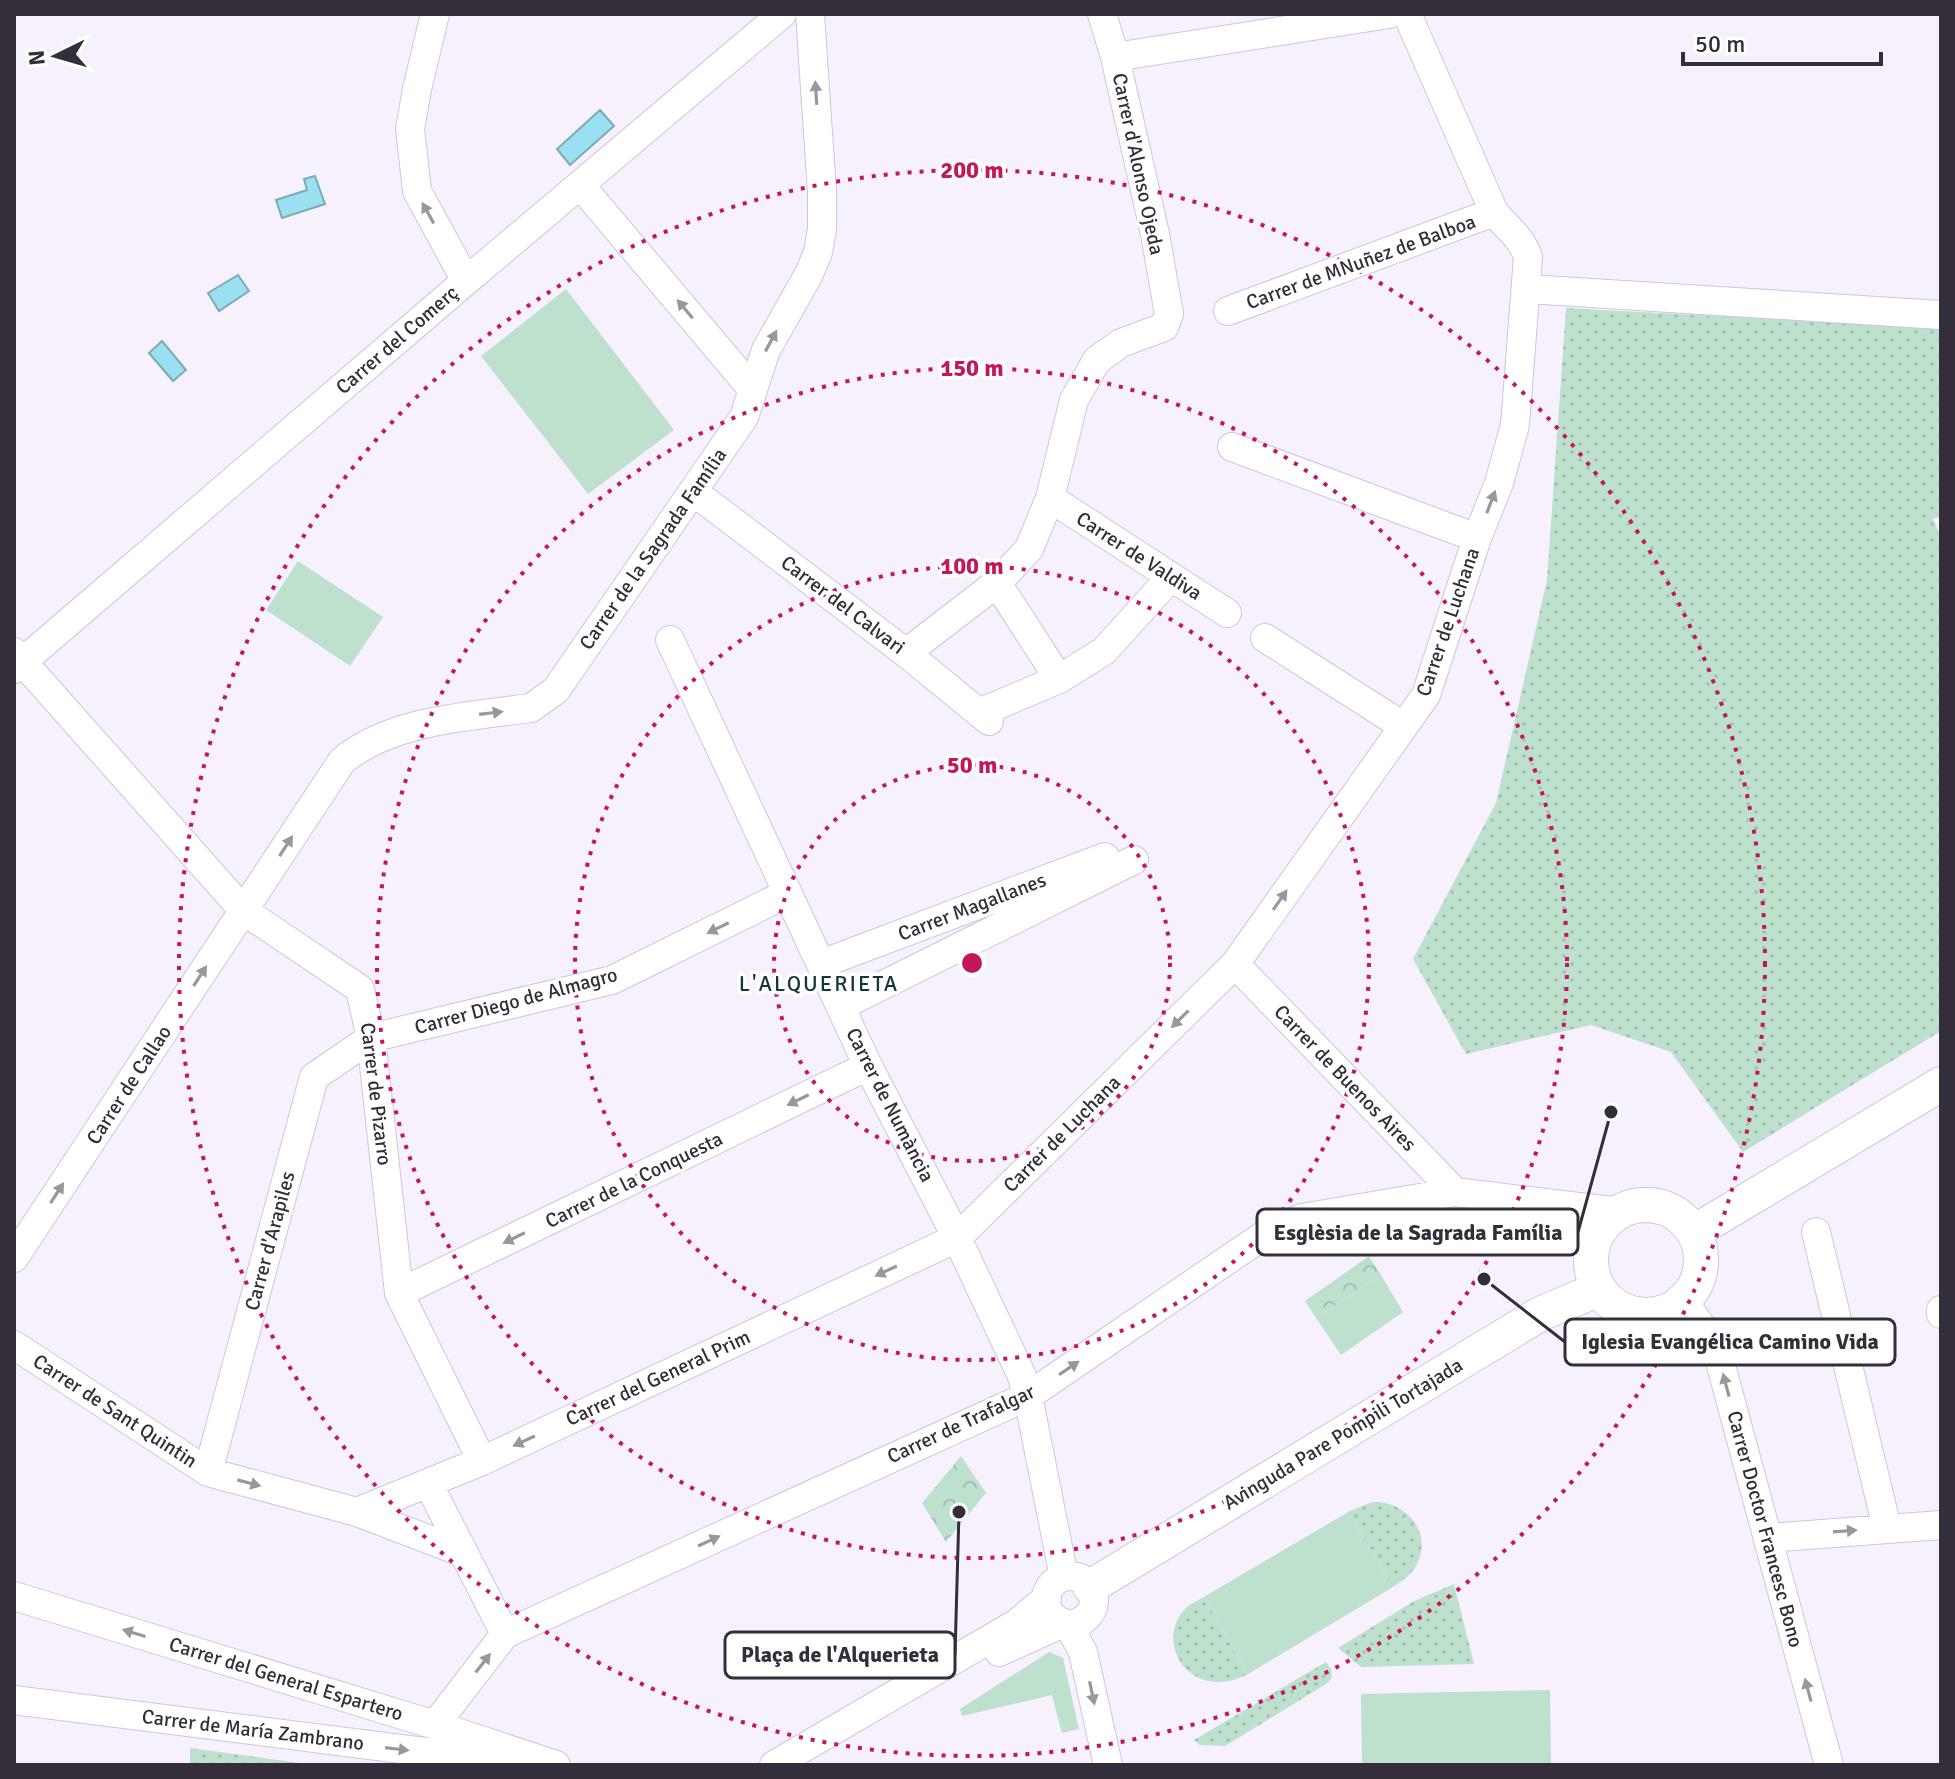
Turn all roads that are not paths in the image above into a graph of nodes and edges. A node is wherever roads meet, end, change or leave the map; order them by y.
1 (435, 14) edge
2 (782, 14) edge
3 (810, 14) edge
4 (1102, 14) edge
5 (1389, 14) edge
6 (1407, 14) edge
7 (1115, 57) junction
8 (581, 186) junction
9 (1494, 212) junction
10 (466, 281) junction
11 (1528, 289) junction
12 (1228, 311) dead end
13 (1941, 315) edge
14 (753, 390) junction
15 (1232, 447) dead end
16 (694, 492) junction
17 (1050, 498) junction
18 (1477, 538) junction
19 (1171, 577) junction
20 (997, 583) junction
21 (1227, 613) dead end
22 (1265, 638) dead end
23 (670, 640) dead end
24 (906, 653) junction
25 (17, 661) edge
26 (1059, 679) junction
27 (1403, 726) junction
28 (788, 893) junction
29 (244, 911) junction
30 (821, 964) junction
31 (1235, 964) junction
32 (841, 1006) junction
33 (371, 1038) junction
34 (868, 1066) junction
35 (1941, 1084) edge
36 (1455, 1192) junction
37 (1609, 1223) junction
38 (1694, 1232) junction
39 (1816, 1232) dead end
40 (957, 1238) junction
41 (14, 1258) edge
42 (1599, 1289) junction
43 (399, 1293) junction
44 (1684, 1301) junction
45 (14, 1345) edge
46 (1028, 1396) junction
47 (482, 1461) junction
48 (208, 1472) junction
49 (428, 1483) junction
50 (357, 1512) junction
51 (1941, 1525) edge
52 (1887, 1528) junction
53 (1768, 1538) junction
54 (464, 1553) junction
55 (1067, 1587) junction
56 (14, 1596) edge
57 (1066, 1623) junction
58 (505, 1634) junction
59 (14, 1700) edge
60 (435, 1725) junction
61 (492, 1765) edge
62 (556, 1765) edge
63 (774, 1765) edge
64 (815, 1765) edge
65 (1108, 1765) edge
66 (1829, 1765) edge

10 -> 1 street
2 - 8 street, Carrer del Comerç
14 -> 3 street, Carrer de la Sagrada Família
4 - 7 street, Carrer d'Alonso Ojeda
5 - 7 street
6 - 9 street, Carrer de Luchana
7 - 17 street, Carrer d'Alonso Ojeda
8 - 10 street, Carrer del Comerç
14 -> 8 street
9 - 11 street, Carrer de Luchana
9 - 12 street, Carrer de MNuñez de Balboa
10 - 25 street, Carrer del Comerç
11 - 13 street
18 -> 11 street, Carrer de Luchana
14 - 16 street, Carrer de la Sagrada Família
15 - 18 street
16 - 24 street, Carrer del Calvari
29 -> 16 street, Carrer de la Sagrada Família
17 - 19 street, Carrer de Valdiva
17 - 20 street
18 - 27 street, Carrer de Luchana
19 - 21 street, Carrer de Valdiva
19 - 26 street
20 - 24 street
20 - 26 street
22 - 27 street
23 - 28 street, Carrer de Numància
24 - 26 street, Carrer del Calvari
25 - 29 street, Carrer de Pizarro
31 -> 27 street, Carrer de Luchana
28 - 30 street, Carrer de Numància
28 -> 33 street, Carrer Diego de Almagro
29 - 33 street, Carrer de Pizarro
41 -> 29 street, Carrer de Callao
30 - 32 street, Carrer de Numància
30 - 32 street, Carrer Magallanes
31 - 36 street, Carrer de Buenos Aires
31 -> 40 street, Carrer de Luchana
32 - 34 street, Carrer de Numància
33 - 43 street, Carrer de Pizarro
33 - 48 street, Carrer d'Arapiles
34 - 40 street, Carrer de Numància
34 -> 43 street, Carrer de la Conquesta
35 - 38 street
36 - 37 street, Carrer de Trafalgar
46 -> 36 street, Carrer de Trafalgar
37 - 38 street
37 - 42 street
38 - 44 street
39 - 52 street
40 - 46 street, Carrer de Numància
40 -> 47 street, Carrer del General Prim
42 - 44 street
42 - 55 street, Avinguda Pare Pompili Tortajada
43 - 47 street, Carrer de Pizarro
53 -> 44 street, Carrer Doctor Francesc Bono
45 - 48 street, Carrer de Sant Quintin
46 - 55 street, Carrer de Numància
58 -> 46 street, Carrer de Trafalgar
47 - 49 street, Carrer del General Prim
48 -> 50 street, Carrer de Sant Quintin
49 - 50 street, Carrer del General Prim
49 - 54 street
50 - 54 street, Carrer de Sant Quintin
51 - 52 street
53 -> 52 street
66 -> 53 street, Carrer Doctor Francesc Bono
54 - 58 street
55 - 57 street
55 - 57 street
55 - 63 street, Avinguda Pare Pompili Tortajada
60 -> 56 street, Carrer del General Espartero
57 - 64 street
57 -> 65 street
60 -> 58 street, Carrer de Trafalgar
59 -> 61 street, Carrer de María Zambrano
60 - 62 street, Carrer del General Espartero

